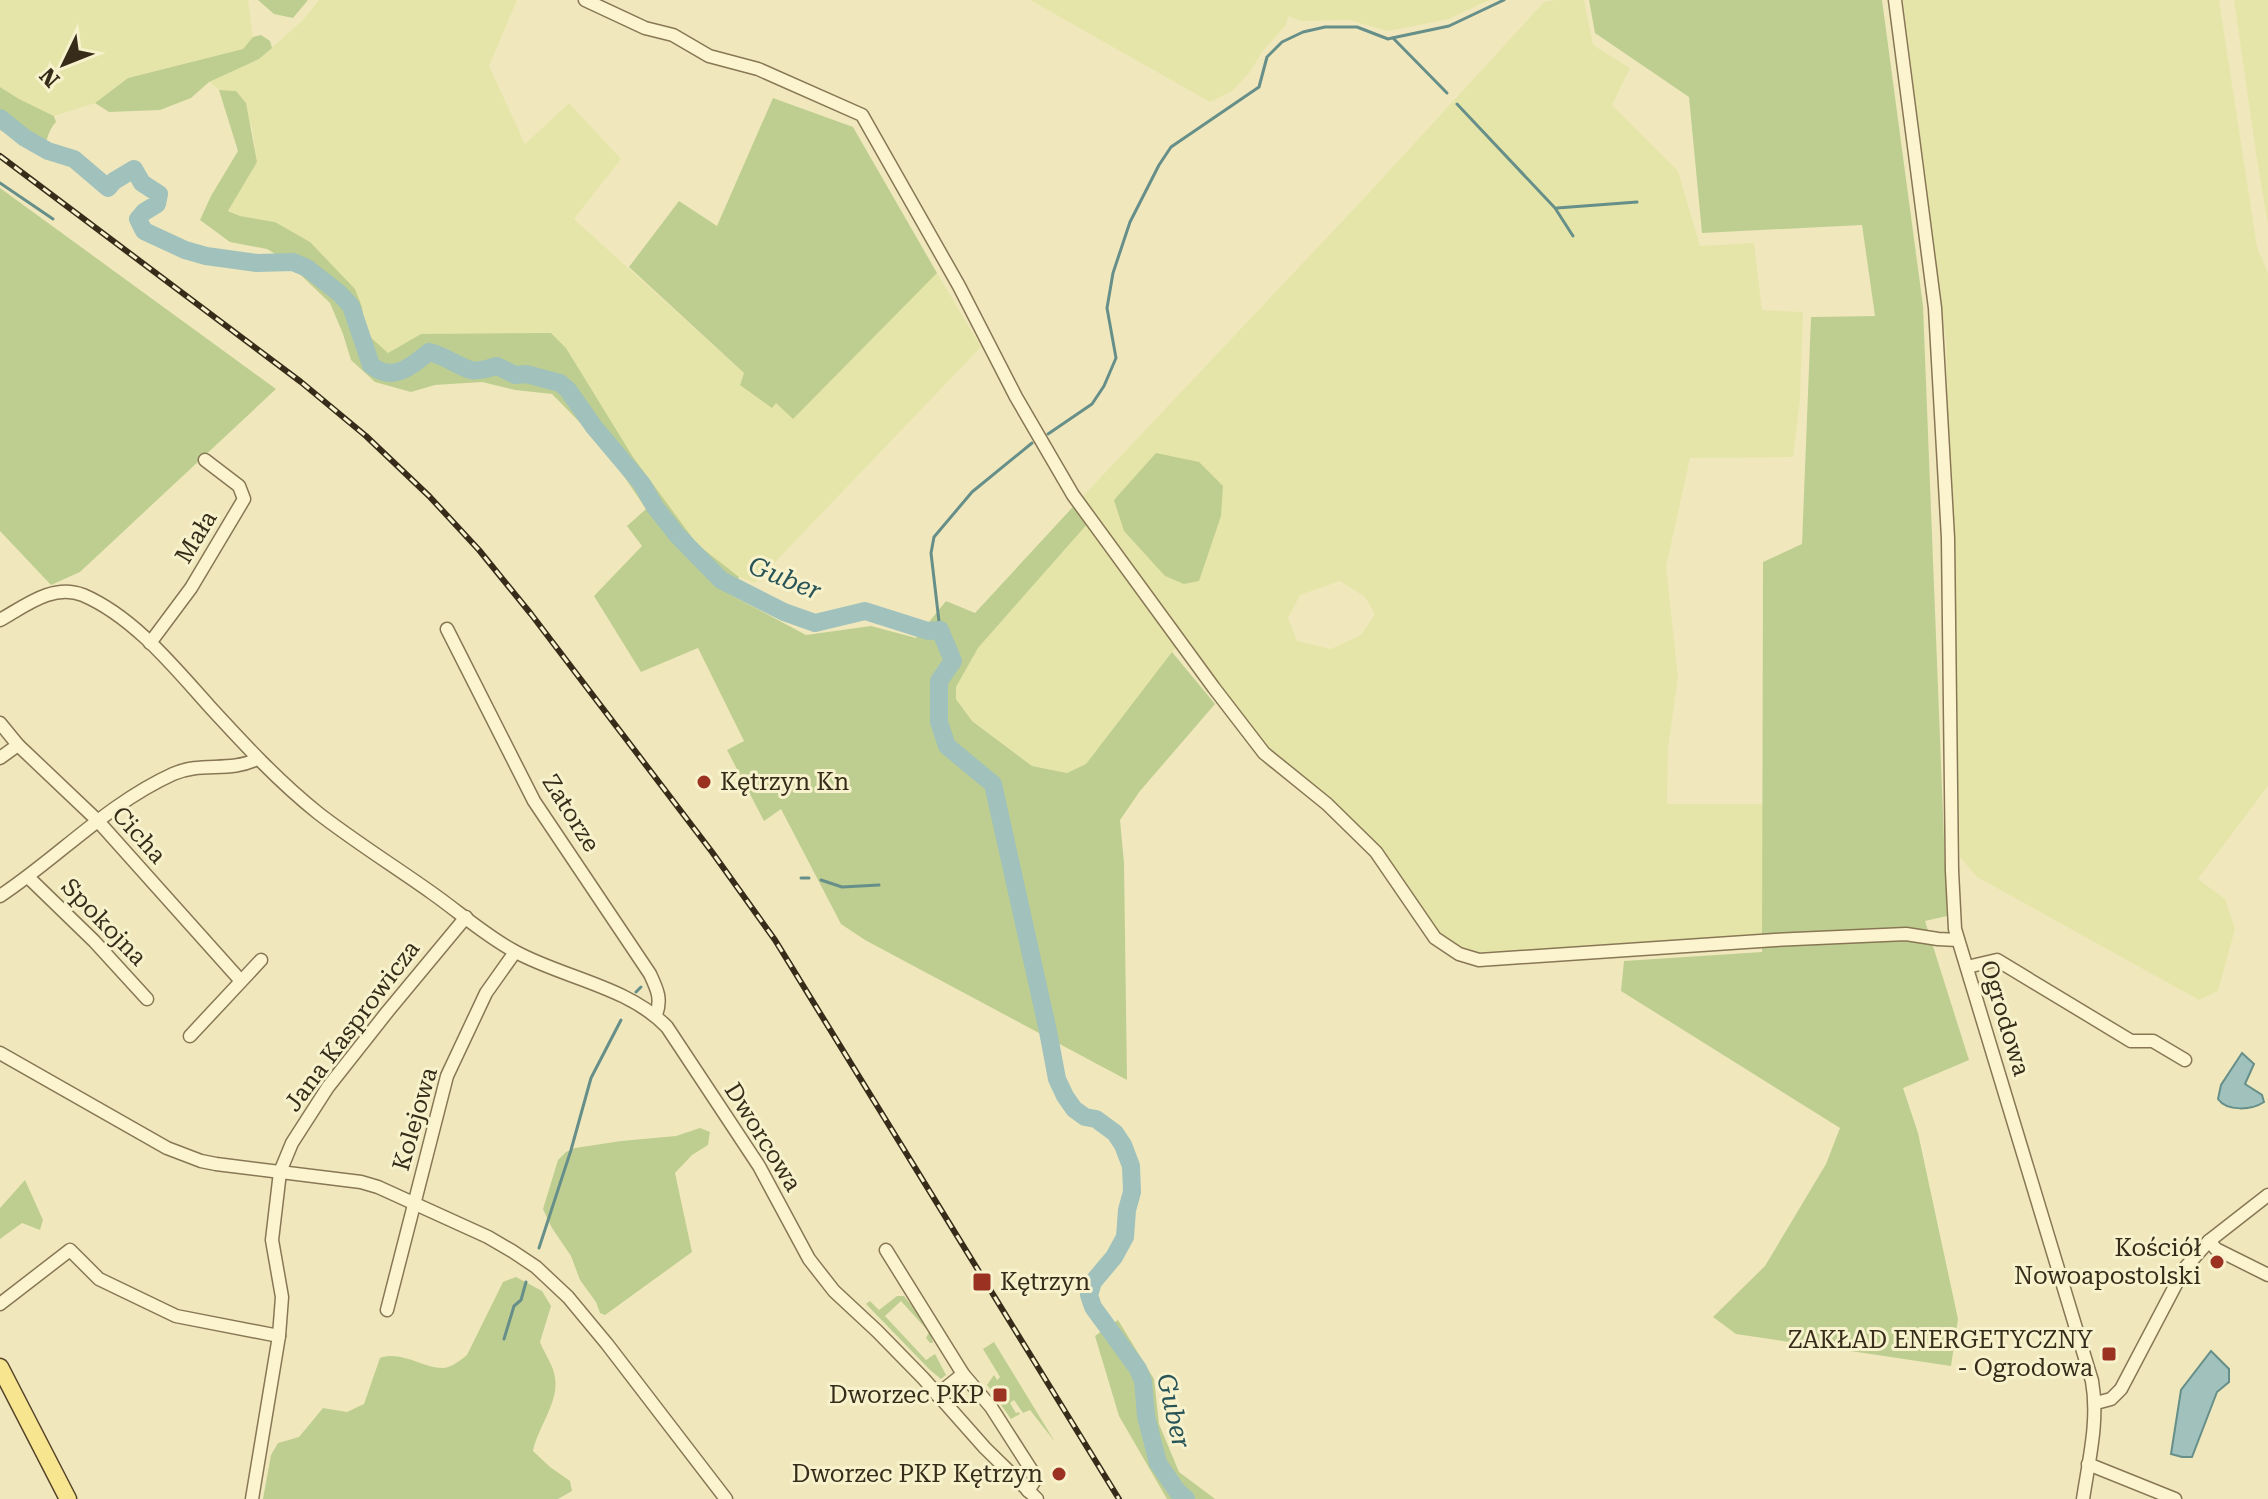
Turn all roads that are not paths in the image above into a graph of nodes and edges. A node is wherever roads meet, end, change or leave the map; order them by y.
1 (585, 0) edge
2 (1895, 0) edge
3 (205, 460) dead end
4 (0, 620) edge
5 (447, 629) dead end
6 (150, 643) junction
7 (0, 723) edge
8 (18, 745) junction
9 (0, 758) edge
10 (257, 759) junction
11 (97, 820) junction
12 (28, 877) junction
13 (0, 896) edge
14 (466, 917) junction
15 (1958, 940) junction
16 (515, 952) junction
17 (261, 960) dead end
18 (1967, 967) junction
19 (241, 981) junction
20 (147, 999) dead end
21 (656, 1015) junction
22 (190, 1036) dead end
23 (0, 1053) edge
24 (2185, 1060) dead end
25 (280, 1172) junction
26 (2268, 1195) edge
27 (414, 1202) junction
28 (2209, 1241) junction
29 (886, 1250) dead end
30 (2268, 1275) edge
31 (0, 1304) edge
32 (387, 1310) dead end
33 (279, 1336) junction
34 (0, 1367) edge
35 (963, 1374) junction
36 (937, 1395) junction
37 (2096, 1403) junction
38 (2088, 1464) junction
39 (1033, 1495) edge
40 (724, 1498) edge
41 (68, 1499) edge
42 (252, 1499) edge
43 (2083, 1499) edge
44 (2175, 1499) edge

1 - 15 street
2 - 15 street, Ogrodowa
3 - 6 street, Mała
4 - 6 street, Dworcowa
5 - 21 street, Zatorze
6 - 10 street, Dworcowa
7 - 8 street, Cicha
8 - 9 street
8 - 11 street, Cicha
10 - 11 street
10 - 14 street, Dworcowa
11 - 12 street
11 - 19 street, Cicha
12 - 13 street
12 - 20 street, Spokojna
14 - 16 street, Dworcowa
14 - 25 street, Jana Kasprowicza
15 - 18 street, Ogrodowa
16 - 21 street, Dworcowa
16 - 27 street, Kolejowa
17 - 19 street
18 - 24 street
18 - 37 street, Ogrodowa
19 - 22 street
21 - 36 street, Dworcowa
23 - 25 street
25 - 27 street
25 - 33 street, Jana Kasprowicza
26 - 28 street
27 - 32 street, Kolejowa
27 - 40 street
28 - 30 street
28 - 37 street
29 - 35 street, Dworcowa
31 - 33 street
33 - 42 street, Jana Kasprowicza
34 - 41 main road
35 - 36 street
35 - 39 street, Dworcowa
36 - 39 street, Dworcowa
37 - 38 street, Ogrodowa
38 - 43 street, Ogrodowa
38 - 44 street

